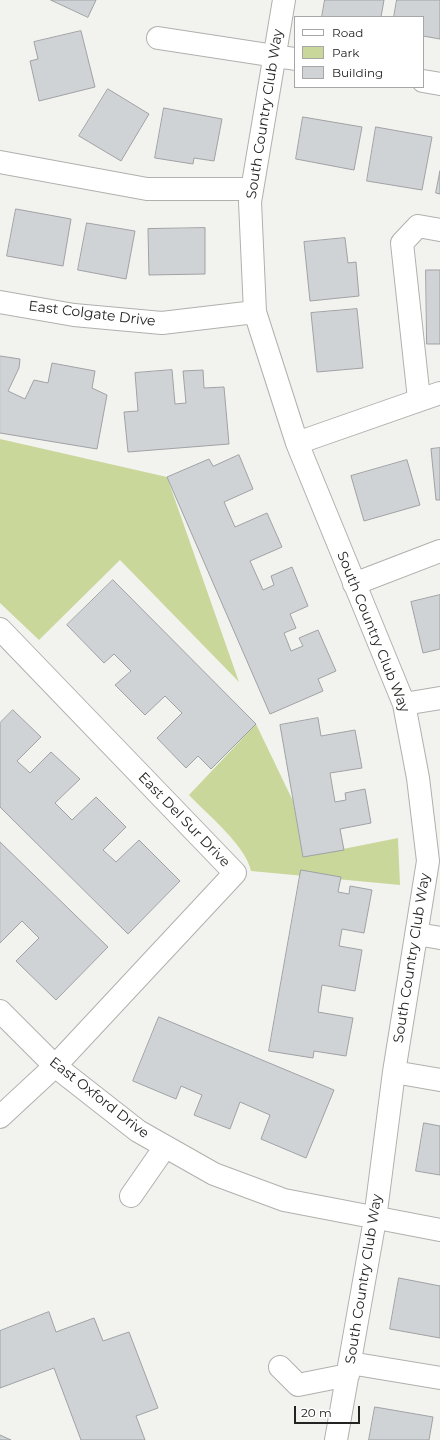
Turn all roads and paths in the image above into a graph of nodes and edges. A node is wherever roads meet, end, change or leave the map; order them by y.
1 (284, 0) edge
2 (158, 38) dead end
3 (273, 56) junction
4 (294, 59) edge
5 (424, 81) edge
6 (440, 84) edge
7 (0, 162) edge
8 (252, 189) junction
9 (440, 230) edge
10 (0, 302) edge
11 (255, 312) junction
12 (440, 393) edge
13 (419, 399) junction
14 (297, 443) junction
15 (440, 551) edge
16 (354, 584) junction
17 (0, 629) edge
18 (440, 698) edge
19 (404, 704) junction
20 (417, 934) junction
21 (440, 938) edge
22 (0, 1011) edge
23 (55, 1066) junction
24 (394, 1072) junction
25 (440, 1080) edge
26 (0, 1117) edge
27 (165, 1147) junction
28 (131, 1196) dead end
29 (375, 1219) junction
30 (440, 1230) edge
31 (280, 1367) dead end
32 (349, 1369) junction
33 (440, 1378) edge
34 (336, 1440) edge

1 - 3 street, South Country Club Way
2 - 3 street
3 - 4 street
3 - 8 street, South Country Club Way
5 - 6 street
7 - 8 street
8 - 11 street, South Country Club Way
9 - 13 street
10 - 11 street, East Colgate Drive
11 - 14 street, South Country Club Way
12 - 13 street
13 - 14 street
14 - 16 street, South Country Club Way
15 - 16 street
16 - 19 street, South Country Club Way
17 - 23 street, East Del Sur Drive
18 - 19 street
19 - 20 street, South Country Club Way
20 - 21 street
20 - 24 street, South Country Club Way
22 - 23 street, East Oxford Drive
23 - 26 street
23 - 27 street, East Oxford Drive
24 - 25 street
24 - 29 street, South Country Club Way
27 - 28 street
27 - 29 street, East Oxford Drive
29 - 30 street, East Oxford Drive
29 - 32 street, South Country Club Way
31 - 32 street
32 - 33 street
32 - 34 street, South Country Club Way

